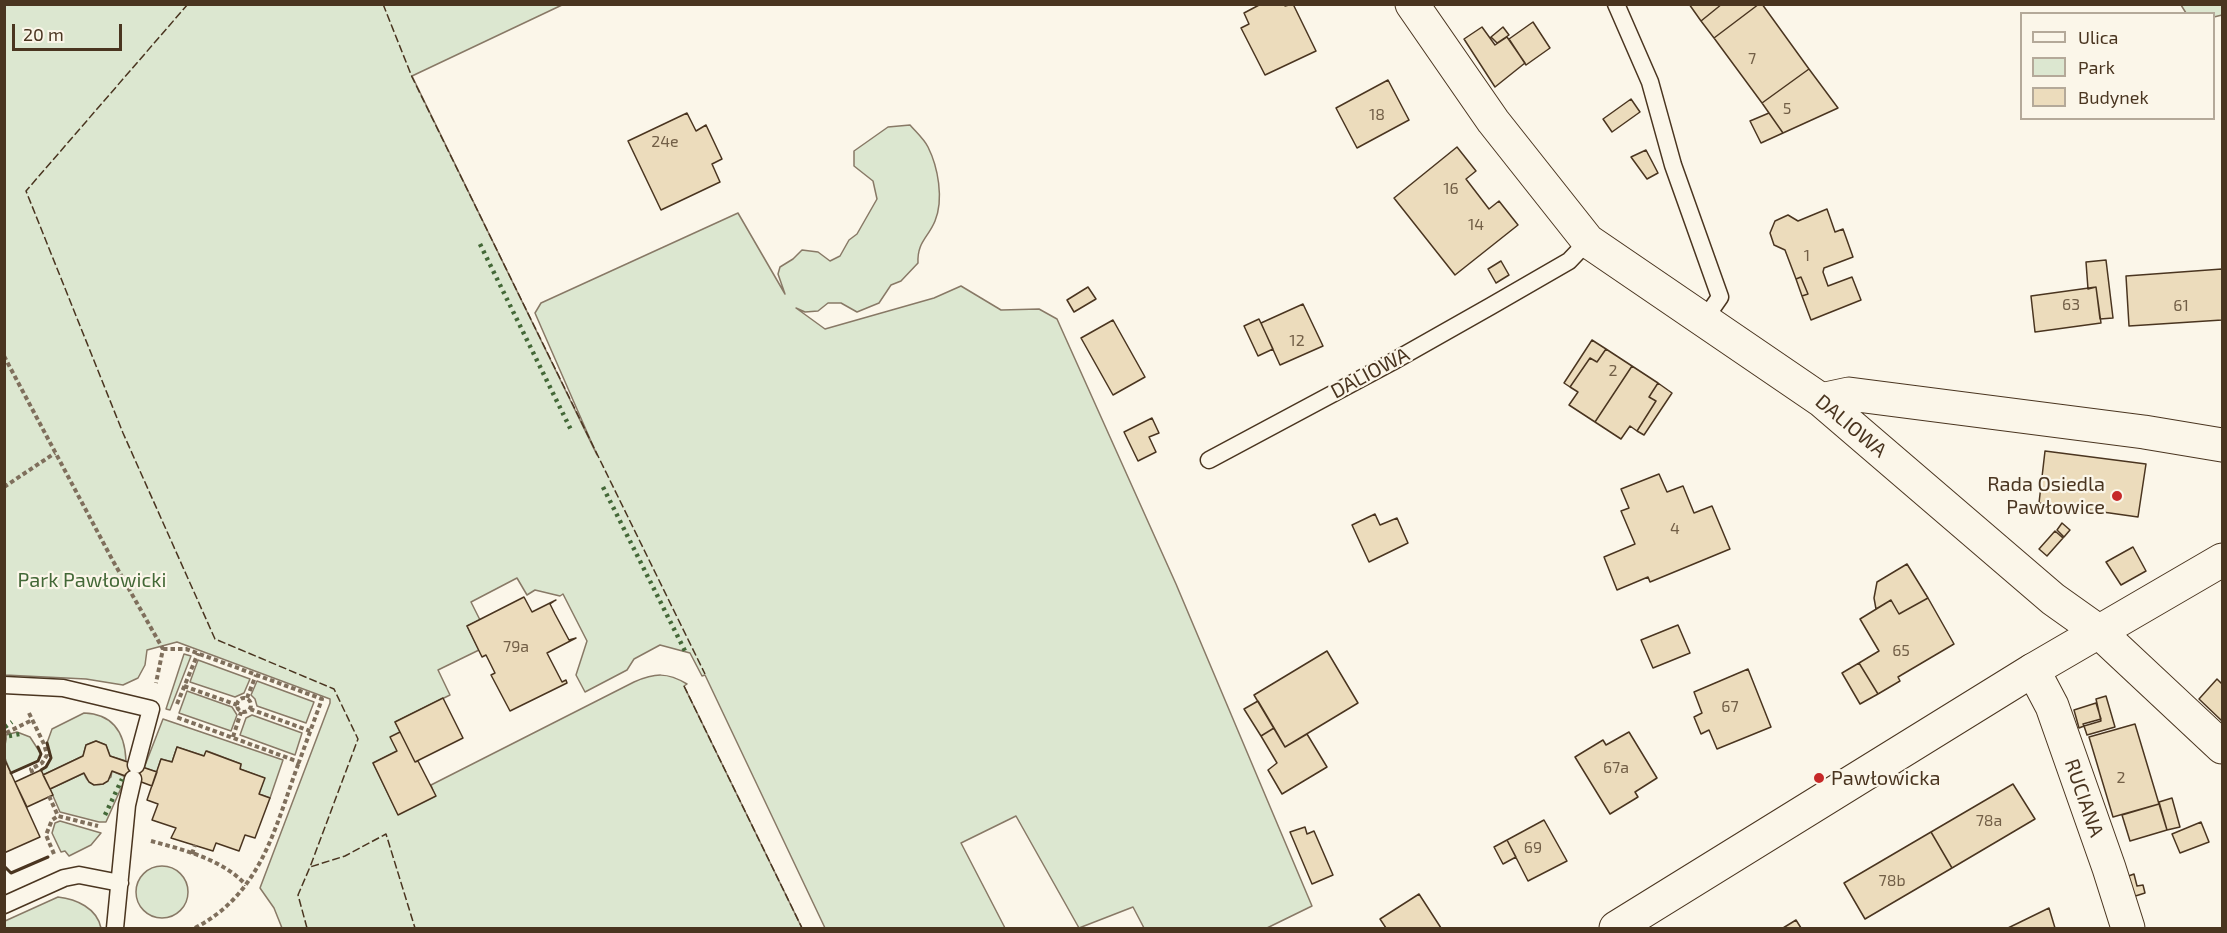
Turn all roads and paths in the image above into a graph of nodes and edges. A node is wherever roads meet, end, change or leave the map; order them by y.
1 (1412, 4) edge
2 (1616, 4) edge
3 (1588, 241) junction
4 (1704, 320) junction
5 (4, 356) edge
6 (1821, 400) junction
7 (2223, 445) edge
8 (55, 453) junction
9 (1209, 460) dead end
10 (4, 487) edge
11 (2223, 560) edge
12 (2098, 632) junction
13 (163, 649) junction
14 (198, 653) junction
15 (2034, 670) junction
16 (256, 675) junction
17 (4, 685) edge
18 (184, 686) junction
19 (247, 698) junction
20 (237, 705) junction
21 (151, 709) junction
22 (250, 709) junction
23 (241, 712) junction
24 (172, 716) junction
25 (32, 720) dead end
26 (310, 731) junction
27 (6, 733) edge
28 (233, 738) junction
29 (44, 744) dead end
30 (2223, 747) edge
31 (299, 762) junction
32 (33, 774) dead end
33 (58, 816) dead end
34 (195, 845) dead end
35 (192, 854) dead end
36 (64, 878) junction
37 (120, 883) junction
38 (4, 905) edge
39 (115, 928) edge
40 (195, 928) edge
41 (1616, 928) edge
42 (2128, 928) edge

1 - 3 street, DALIOWA
2 - 4 lane
3 - 4 street, DALIOWA
3 - 9 lane, DALIOWA
4 - 6 street, DALIOWA
5 - 8 path
6 - 7 street
6 - 12 street, DALIOWA
8 - 10 path
8 - 13 path
11 - 12 street
12 - 15 street
12 - 30 street, DALIOWA
13 - 14 path
13 - 21 path
14 - 16 path
14 - 18 path
15 - 41 street
15 - 42 street, RUCIANA
16 - 19 path
16 - 26 path
17 - 21 lane
18 - 20 path
18 - 24 path
19 - 20 path
19 - 22 path
20 - 23 path
21 - 24 path
21 - 37 lane
22 - 23 path
22 - 26 path
23 - 28 path
24 - 28 path
25 - 27 path
26 - 31 path
28 - 31 path
29 - 32 path
31 - 40 path
33 - 36 path
34 - 35 path
36 - 37 lane
36 - 38 lane
37 - 39 lane

